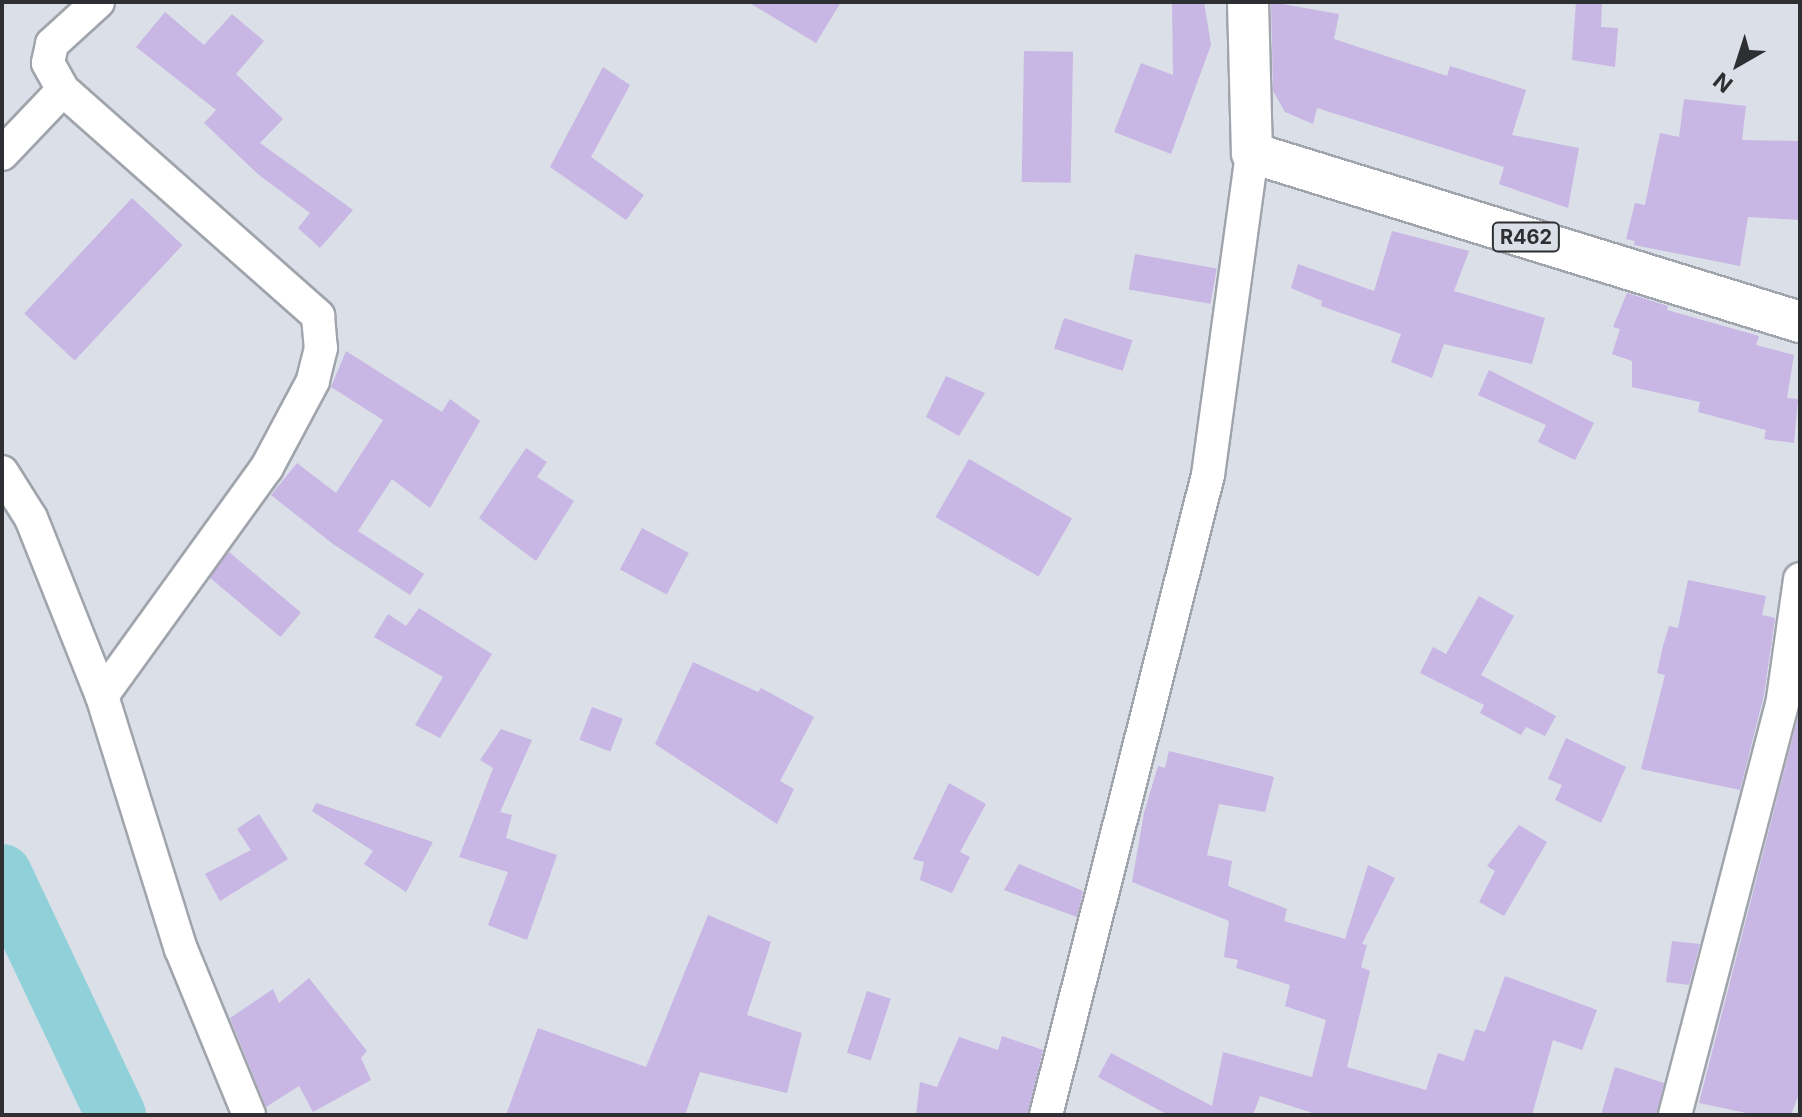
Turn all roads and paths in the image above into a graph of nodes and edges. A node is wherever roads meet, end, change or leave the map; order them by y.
1 (98, 2) edge
2 (1248, 2) edge
3 (63, 90) junction
4 (1252, 153) junction
5 (2, 154) edge
6 (1800, 322) edge
7 (2, 472) edge
8 (1800, 579) edge
9 (102, 696) junction
10 (249, 1115) edge
11 (1046, 1115) edge
12 (1675, 1115) edge

1 - 3 street
2 - 4 main road
3 - 5 street
3 - 9 street
4 - 6 main road, R462
4 - 11 street
7 - 9 street
8 - 12 street
9 - 10 street

